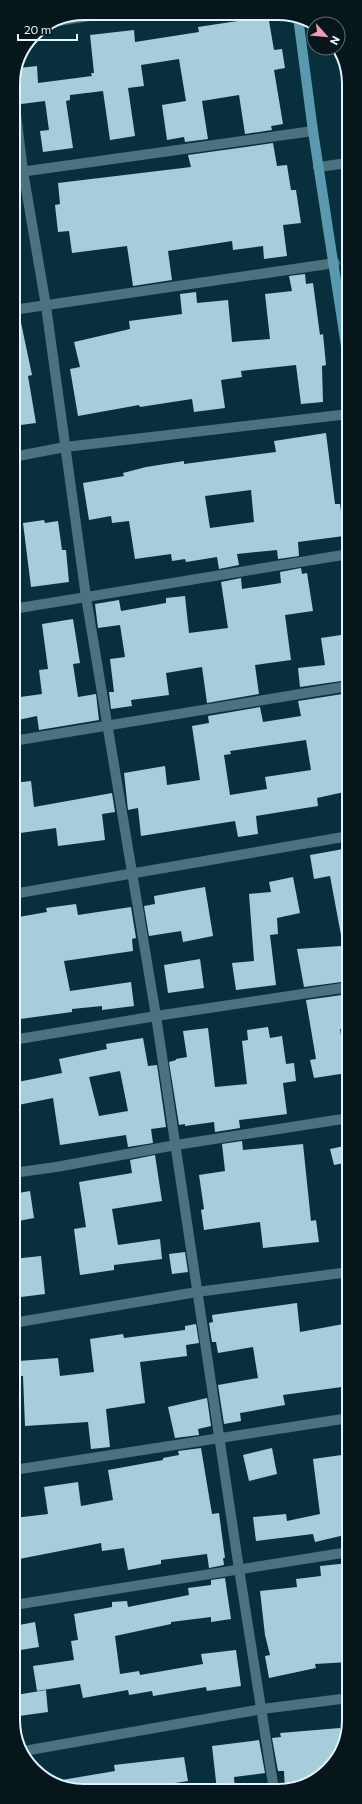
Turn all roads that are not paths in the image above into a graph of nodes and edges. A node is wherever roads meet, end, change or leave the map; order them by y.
1 (299, 24) edge
2 (313, 131) junction
3 (342, 164) edge
4 (318, 167) junction
5 (20, 172) edge
6 (20, 182) edge
7 (335, 263) junction
8 (46, 306) junction
9 (20, 309) edge
10 (342, 315) edge
11 (342, 415) edge
12 (65, 447) junction
13 (20, 456) edge
14 (342, 555) edge
15 (86, 597) junction
16 (20, 608) edge
17 (342, 687) edge
18 (106, 726) junction
19 (20, 740) edge
20 (342, 837) edge
21 (132, 874) junction
22 (20, 893) edge
23 (342, 988) edge
24 (156, 1016) junction
25 (20, 1039) edge
26 (342, 1119) edge
27 (176, 1145) junction
28 (20, 1172) edge
29 (342, 1273) edge
30 (197, 1292) junction
31 (20, 1322) edge
32 (342, 1419) edge
33 (220, 1439) junction
34 (20, 1469) edge
35 (342, 1553) edge
36 (239, 1569) junction
37 (20, 1604) edge
38 (342, 1699) edge
39 (262, 1710) junction
40 (28, 1750) edge
41 (273, 1784) edge

1 - 2 main road
2 - 4 main road
2 - 5 street
3 - 4 street
4 - 7 main road
6 - 8 street
7 - 8 street
7 - 10 main road
8 - 9 street
8 - 12 street
11 - 12 street
12 - 13 street
12 - 15 street
14 - 15 street
15 - 16 street
15 - 18 street
17 - 18 street
18 - 19 street
18 - 21 street
20 - 21 street
21 - 22 street
21 - 24 street
23 - 24 street
24 - 25 street
24 - 27 street
26 - 27 street
27 - 28 street
27 - 30 street
29 - 30 street
30 - 31 street
30 - 33 street
32 - 33 street
33 - 34 street
33 - 36 street
35 - 36 street
36 - 37 street
36 - 39 street
38 - 39 street
39 - 40 street
39 - 41 street

